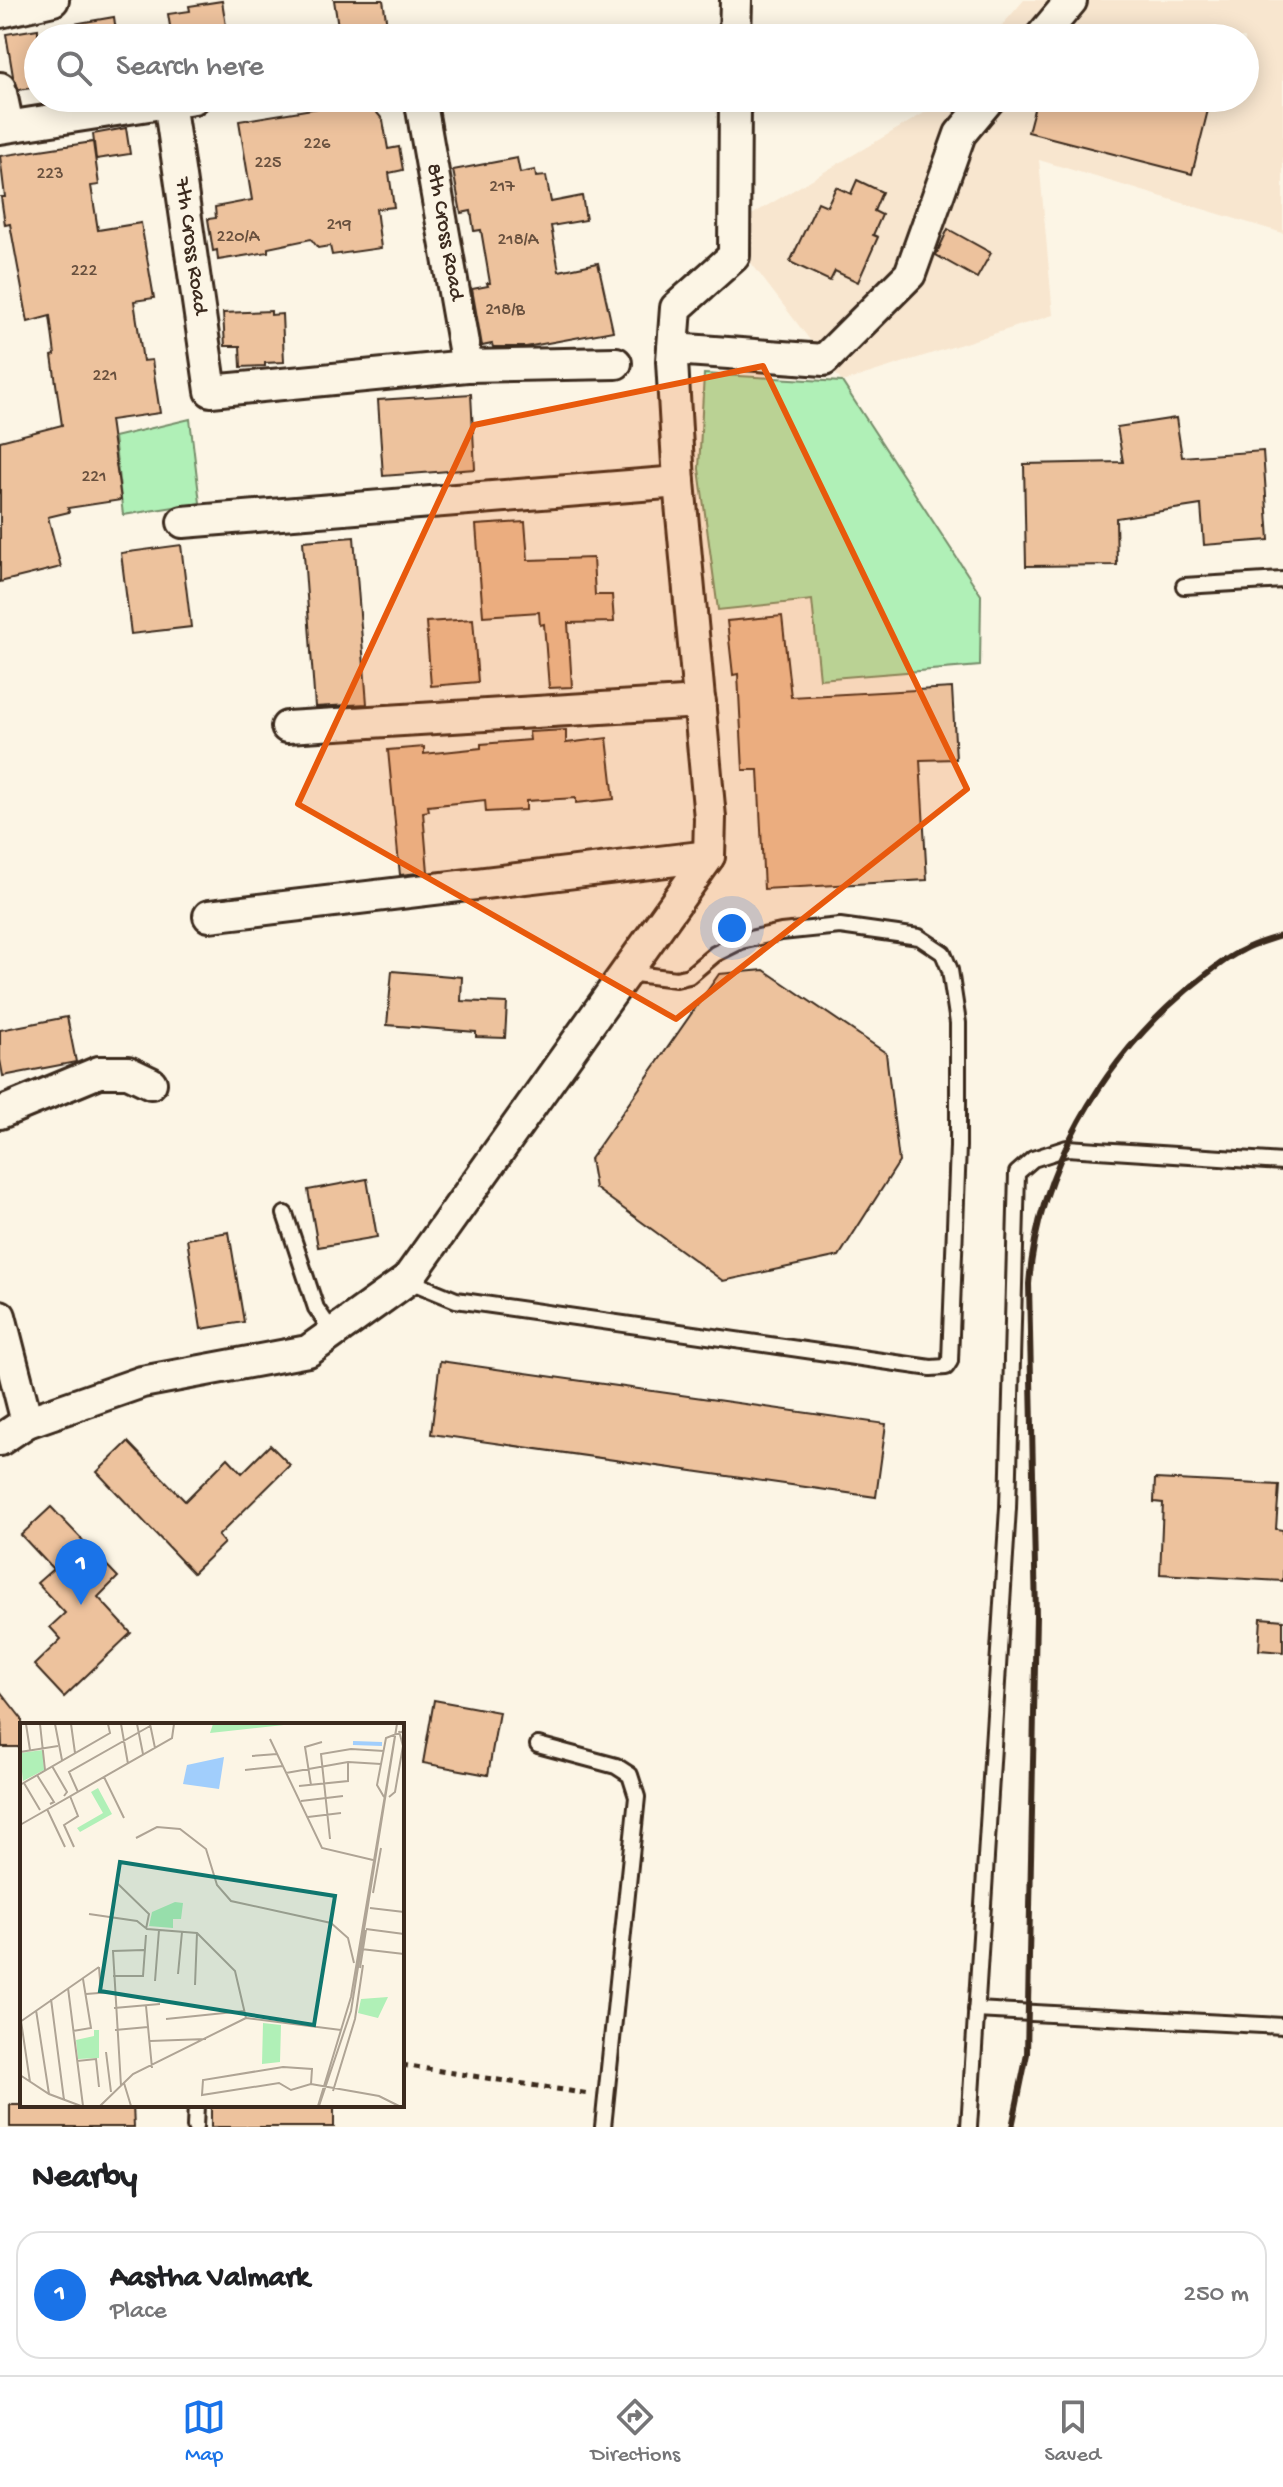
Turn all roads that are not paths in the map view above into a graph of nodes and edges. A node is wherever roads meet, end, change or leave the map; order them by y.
1 (53, 0) edge
2 (736, 0) edge
3 (1071, 1) edge
4 (0, 12) edge
5 (735, 24) edge
6 (1052, 24) edge
7 (0, 88) edge
8 (102, 112) edge
9 (182, 112) edge
10 (422, 112) edge
11 (735, 112) edge
12 (978, 112) edge
13 (4, 127) edge
14 (673, 349) junction
15 (616, 363) dead end
16 (467, 366) junction
17 (679, 482) junction
18 (183, 522) dead end
19 (1283, 580) edge
20 (1184, 586) dead end
21 (700, 702) junction
22 (287, 727) dead end
23 (709, 856) junction
24 (209, 916) dead end
25 (627, 972) junction
26 (151, 1083) dead end
27 (0, 1113) edge
28 (1283, 1162) edge
29 (285, 1214) dead end
30 (407, 1280) junction
31 (0, 1316) edge
32 (333, 1333) junction
33 (27, 1422) junction
34 (0, 1440) edge
35 (538, 1745) dead end
36 (976, 2010) junction
37 (1283, 2026) edge
38 (196, 2107) edge
39 (195, 2127) edge
40 (603, 2127) edge
41 (969, 2127) edge

1 - 4 street
2 - 5 street
3 - 6 street
7 - 13 street
8 - 13 street
9 - 16 street, 7th Cross Road
10 - 16 street, 8th Cross Road
11 - 14 street
12 - 14 street
14 - 17 street
15 - 16 street
17 - 18 street
17 - 21 street
19 - 20 lane
21 - 22 street
21 - 23 street
23 - 24 street
23 - 25 street
25 - 30 street
25 - 30 lane
26 - 27 street
28 - 36 lane
29 - 32 lane
30 - 32 street
31 - 33 street
32 - 33 street
33 - 34 street
35 - 40 lane
36 - 37 lane
36 - 41 lane
38 - 39 lane

